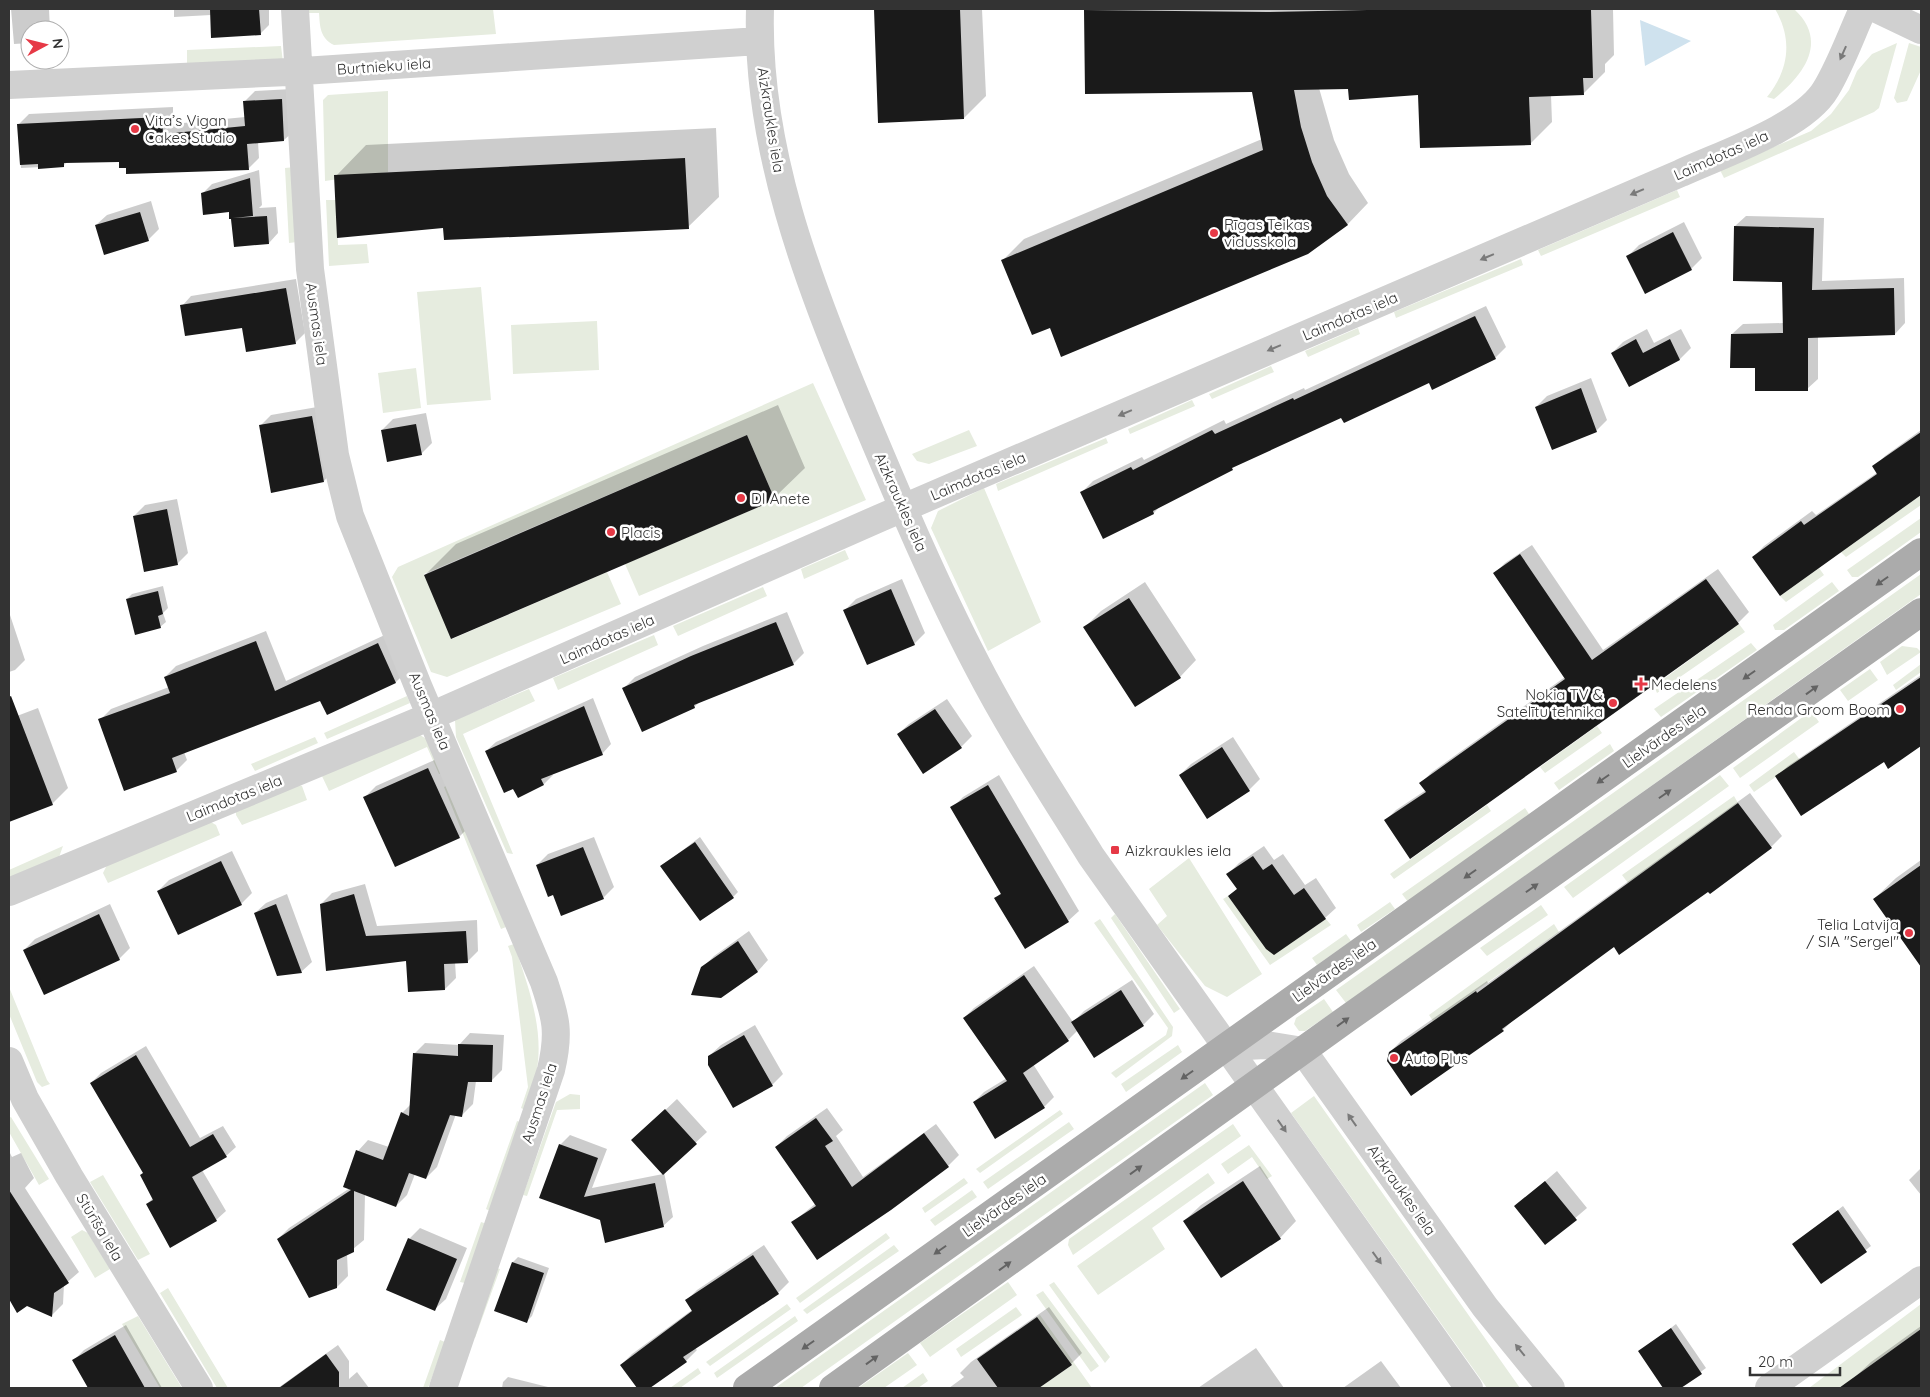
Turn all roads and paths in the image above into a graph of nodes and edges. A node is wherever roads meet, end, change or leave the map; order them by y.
1 (295, 9) edge
2 (760, 9) edge
3 (1863, 9) edge
4 (1876, 9) edge
5 (1921, 30) edge
6 (759, 41) junction
7 (298, 71) junction
8 (9, 86) edge
9 (904, 508) junction
10 (1921, 552) edge
11 (1921, 612) edge
12 (432, 716) junction
13 (9, 892) edge
14 (1226, 1047) junction
15 (1303, 1051) junction
16 (9, 1061) edge
17 (1254, 1086) junction
18 (1921, 1280) edge
19 (199, 1388) edge
20 (443, 1388) edge
21 (747, 1388) edge
22 (833, 1388) edge
23 (1469, 1388) edge
24 (1551, 1388) edge
25 (1769, 1388) edge

1 - 7 street, Ausmas iela
2 - 6 street, Aizkraukles iela
3 -> 9 street, Laimdotas iela
4 - 5 street
6 - 7 street, Burtnieku iela
6 - 9 street, Aizkraukles iela
7 - 8 street, Burtnieku iela
7 - 12 street, Ausmas iela
9 - 12 street, Laimdotas iela
9 - 14 street, Aizkraukles iela
10 -> 14 main road, Lielvārdes iela
15 -> 11 main road
12 - 13 street, Laimdotas iela
12 - 20 street, Ausmas iela
14 - 15 street
14 - 17 street, Aizkraukles iela
14 -> 21 main road, Lielvārdes iela
15 - 17 main road
24 -> 15 street, Aizkraukles iela
16 - 19 street, Stūrīša iela
22 -> 17 main road
17 -> 23 street, Aizkraukles iela
18 - 25 street

